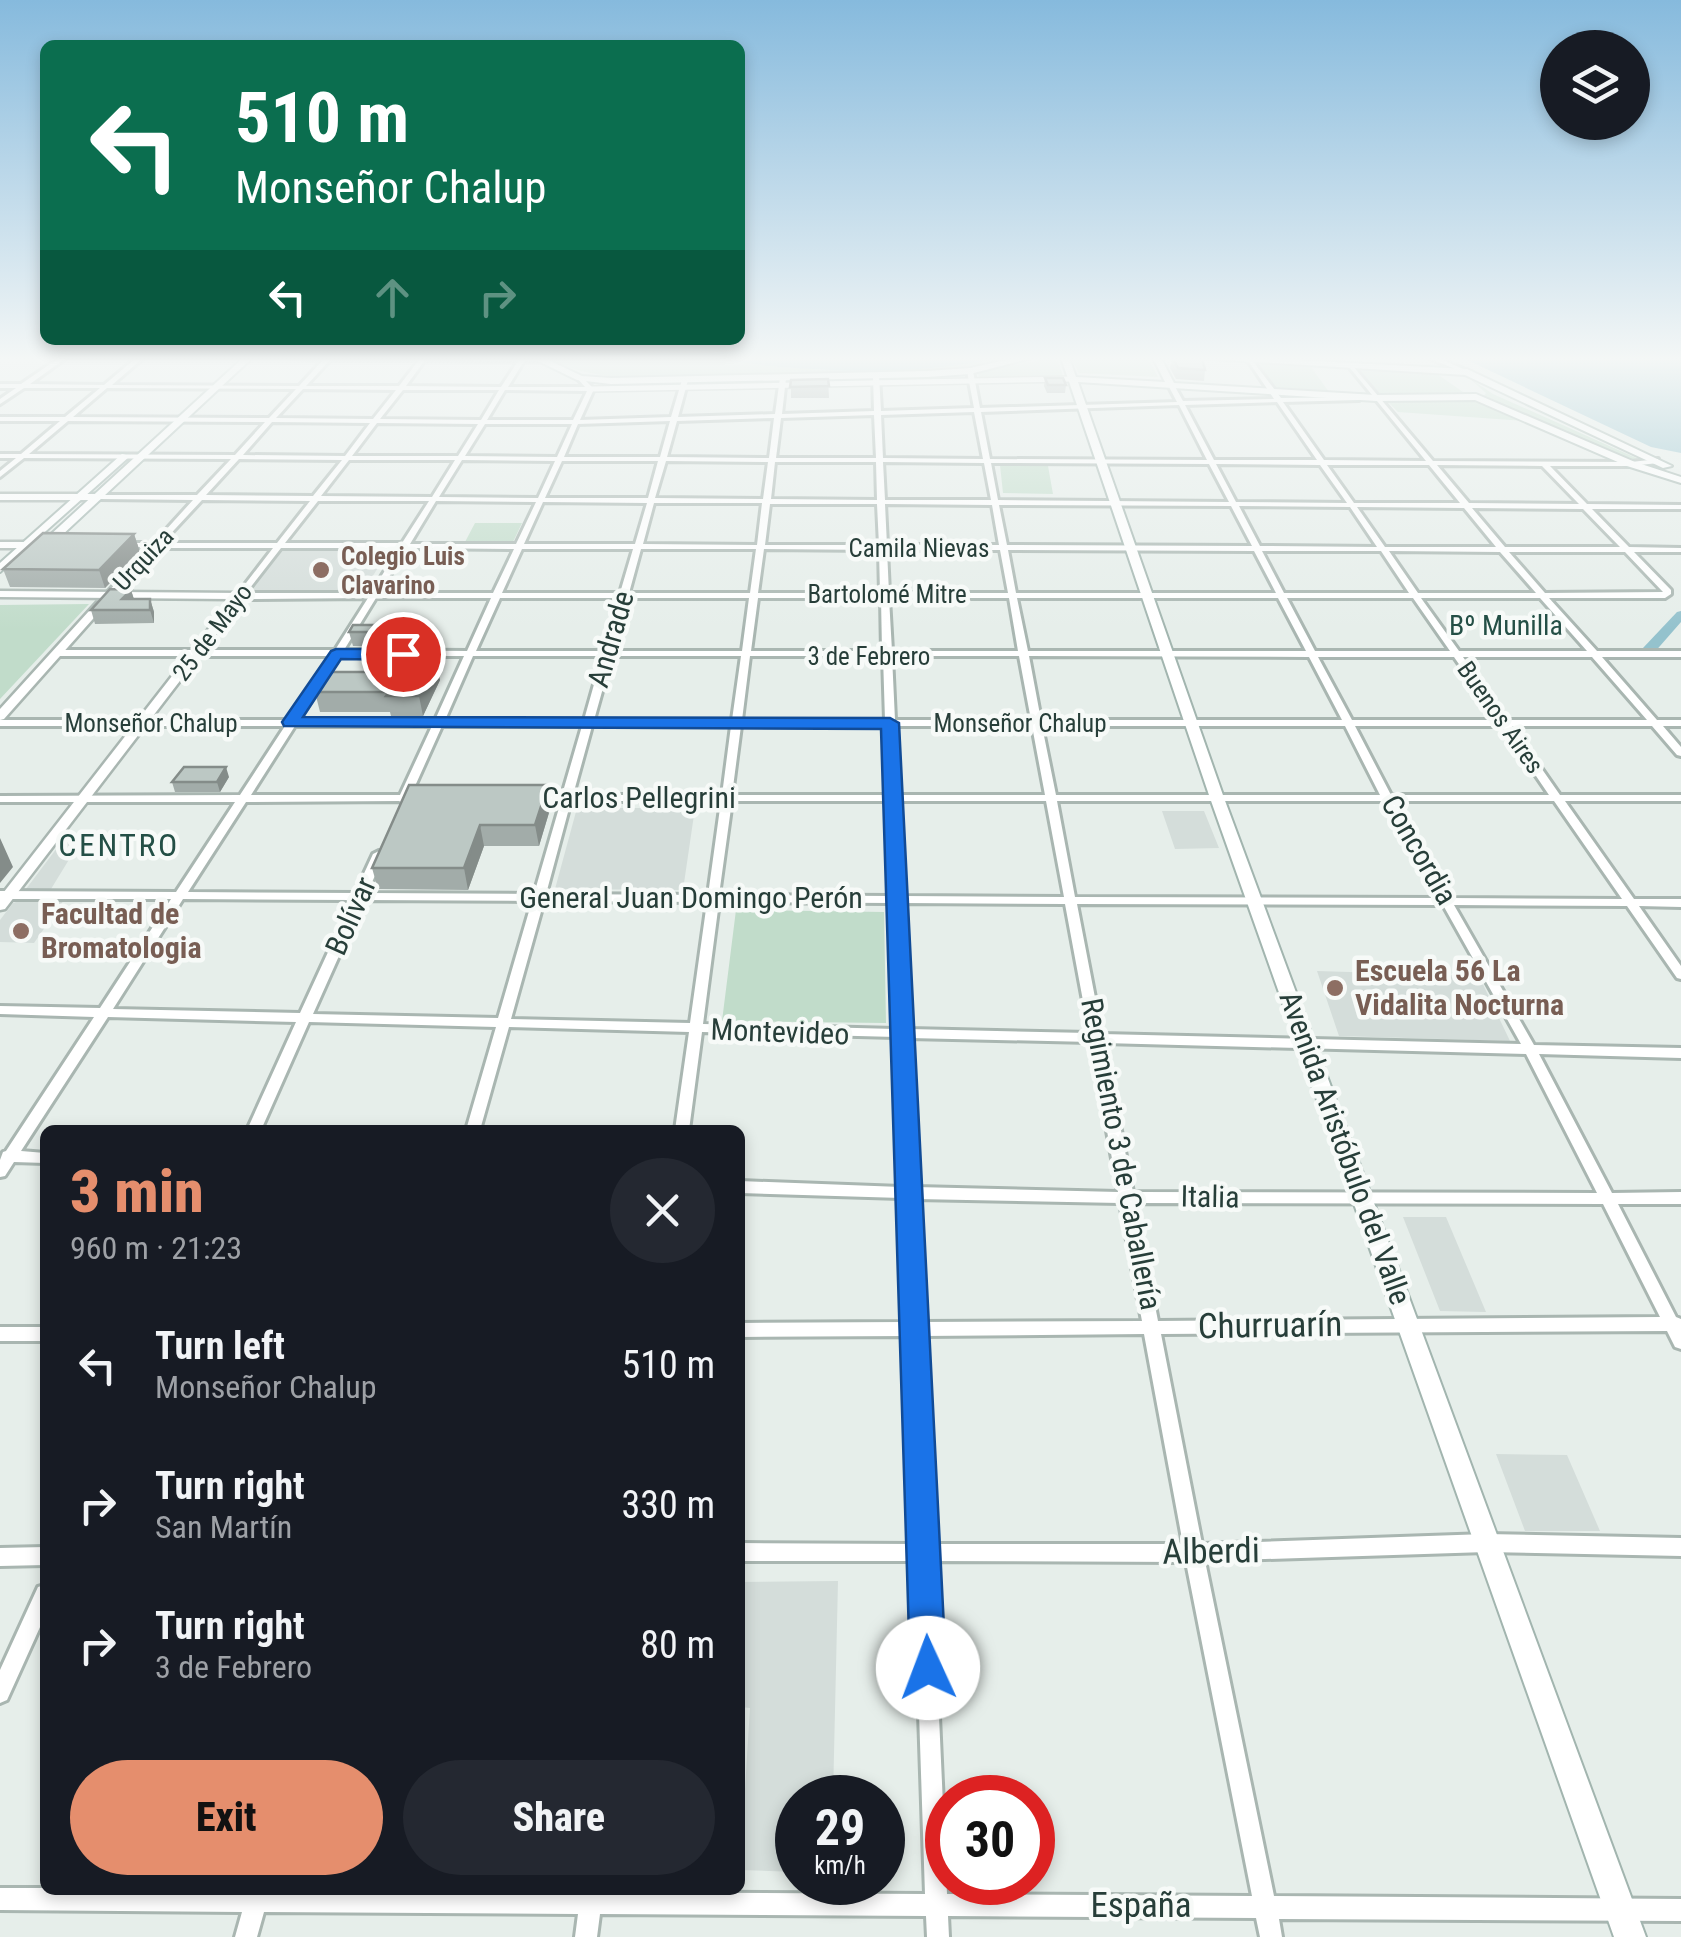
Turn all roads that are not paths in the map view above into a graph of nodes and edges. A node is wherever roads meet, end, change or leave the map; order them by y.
1 (31, 448) edge
2 (134, 448) edge
3 (150, 448) edge
4 (246, 448) edge
5 (354, 448) edge
6 (465, 448) edge
7 (562, 448) edge
8 (665, 448) edge
9 (772, 448) edge
10 (879, 448) edge
11 (985, 448) edge
12 (1099, 448) edge
13 (1204, 448) edge
14 (1314, 448) edge
15 (1419, 448) edge
16 (1595, 448) edge
17 (1630, 448) edge
18 (0, 456) edge
19 (22, 456) junction
20 (124, 457) junction
21 (141, 457) junction
22 (237, 458) junction
23 (347, 458) junction
24 (459, 459) junction
25 (557, 460) junction
26 (662, 460) junction
27 (1655, 460) junction
28 (770, 461) junction
29 (880, 461) junction
30 (988, 462) junction
31 (1104, 463) junction
32 (1212, 463) junction
33 (1324, 463) junction
34 (1431, 463) junction
35 (1543, 463) junction
36 (1631, 464) junction
37 (0, 475) edge
38 (1678, 479) edge
39 (0, 497) edge
40 (80, 497) junction
41 (99, 497) junction
42 (199, 499) junction
43 (312, 499) junction
44 (431, 500) junction
45 (540, 500) junction
46 (650, 500) junction
47 (766, 500) junction
48 (881, 502) junction
49 (995, 502) junction
50 (1116, 504) junction
51 (1236, 506) junction
52 (1354, 506) junction
53 (1468, 506) junction
54 (1587, 507) junction
55 (1681, 507) edge
56 (0, 544) edge
57 (156, 544) junction
58 (277, 544) junction
59 (26, 545) junction
60 (46, 545) junction
61 (64, 545) edge
62 (120, 545) edge
63 (404, 545) junction
64 (518, 546) junction
65 (638, 547) junction
66 (760, 547) junction
67 (883, 548) junction
68 (1004, 548) junction
69 (1131, 548) junction
70 (1258, 549) junction
71 (1384, 549) junction
72 (1503, 550) junction
73 (1630, 550) junction
74 (1681, 550) edge
75 (0, 569) edge
76 (0, 586) edge
77 (497, 593) junction
78 (1013, 593) junction
79 (1148, 593) junction
80 (624, 594) junction
81 (754, 594) junction
82 (885, 594) junction
83 (1282, 594) junction
84 (1415, 594) junction
85 (1542, 594) junction
86 (374, 595) junction
87 (0, 596) edge
88 (110, 596) junction
89 (240, 596) junction
90 (99, 607) junction
91 (57, 654) junction
92 (195, 654) junction
93 (336, 654) junction
94 (1593, 654) junction
95 (1681, 654) edge
96 (469, 655) junction
97 (607, 655) junction
98 (1458, 655) junction
99 (745, 656) junction
100 (888, 656) junction
101 (1025, 656) junction
102 (1170, 656) junction
103 (1316, 656) junction
104 (0, 720) edge
105 (291, 722) junction
106 (1192, 722) junction
107 (142, 723) junction
108 (438, 723) junction
109 (588, 723) junction
110 (736, 723) junction
111 (890, 723) junction
112 (1038, 723) junction
113 (1351, 723) junction
114 (1506, 723) junction
115 (1655, 723) junction
116 (1681, 723) edge
117 (1681, 753) edge
118 (83, 798) junction
119 (241, 798) junction
120 (404, 798) junction
121 (440, 798) edge
122 (512, 798) edge
123 (566, 798) junction
124 (726, 798) junction
125 (893, 798) junction
126 (1052, 798) junction
127 (1218, 798) junction
128 (1681, 798) edge
129 (0, 799) edge
130 (1388, 799) junction
131 (1558, 799) junction
132 (397, 814) edge
133 (382, 847) edge
134 (178, 896) junction
135 (360, 896) junction
136 (3, 898) edge
137 (538, 898) junction
138 (712, 898) junction
139 (897, 899) junction
140 (1255, 899) junction
141 (1072, 900) junction
142 (1448, 902) junction
143 (1631, 903) junction
144 (1681, 903) edge
145 (1681, 975) edge
146 (0, 1010) edge
147 (102, 1011) junction
148 (304, 1020) junction
149 (503, 1025) junction
150 (694, 1029) junction
151 (902, 1036) junction
152 (1099, 1041) junction
153 (1306, 1042) junction
154 (1530, 1049) junction
155 (1681, 1053) edge
156 (256, 1125) edge
157 (474, 1125) edge
158 (683, 1125) edge
159 (5, 1156) edge
160 (40, 1158) edge
161 (0, 1172) edge
162 (745, 1187) edge
163 (908, 1194) junction
164 (1128, 1196) junction
165 (1681, 1198) edge
166 (1605, 1199) junction
167 (1363, 1200) junction
168 (1408, 1323) junction
169 (1676, 1324) edge
170 (1154, 1327) junction
171 (914, 1329) junction
172 (745, 1330) edge
173 (0, 1334) edge
174 (40, 1334) edge
175 (1681, 1342) edge
176 (1486, 1543) junction
177 (1681, 1547) edge
178 (924, 1550) junction
179 (745, 1552) edge
180 (1194, 1552) junction
181 (40, 1556) edge
182 (0, 1557) edge
183 (40, 1605) edge
184 (0, 1693) edge
185 (932, 1775) edge
186 (258, 1895) edge
187 (591, 1896) edge
188 (0, 1898) edge
189 (925, 1904) edge
190 (936, 1905) edge
191 (1055, 1905) edge
192 (1266, 1906) junction
193 (1621, 1910) junction
194 (1681, 1910) edge
195 (246, 1937) edge
196 (586, 1937) edge
197 (938, 1937) edge
198 (1272, 1937) edge
199 (1630, 1937) edge

1 - 19 street
2 - 20 main road
3 - 21 main road
4 - 22 street, Urquiza
5 - 23 street, 25 de Mayo
6 - 24 street
7 - 25 street
8 - 26 street, Andrade
9 - 28 street
10 - 29 street
11 - 30 street, Regimiento 3 de Caballería
12 - 31 main road, Avenida Aristóbulo del Valle
13 - 32 street, Concordia
14 - 33 street, Buenos Aires
15 - 34 street
16 - 36 main road
17 - 27 main road
18 - 19 street
19 - 20 street
19 - 37 street
20 - 21 street
20 - 40 main road
21 - 22 street
21 - 41 main road
22 - 23 street
22 - 42 street, Urquiza
23 - 24 street
23 - 43 street, 25 de Mayo
24 - 25 street
24 - 44 street
25 - 26 street
25 - 45 street
26 - 28 street
26 - 46 street, Andrade
27 - 36 street
27 - 38 main road
28 - 29 street
28 - 47 street
29 - 30 street
29 - 48 street
30 - 31 street
30 - 49 street, Regimiento 3 de Caballería
31 - 32 street
31 - 50 main road, Avenida Aristóbulo del Valle
32 - 33 street
32 - 51 street, Concordia
33 - 34 street
33 - 52 street, Buenos Aires
34 - 35 street
34 - 53 street
35 - 36 street
35 - 54 street
36 - 38 main road
39 - 40 street
40 - 41 street
40 - 59 main road
41 - 42 street
41 - 60 main road
42 - 43 street
42 - 57 street, Urquiza
43 - 44 street
43 - 58 street, 25 de Mayo
44 - 45 street
44 - 63 street
45 - 46 street
45 - 64 street
46 - 47 street
46 - 65 street, Andrade
47 - 48 street
47 - 66 street
48 - 49 street
48 - 67 street
49 - 50 street
49 - 68 street, Regimiento 3 de Caballería
50 - 51 street
50 - 69 main road, Avenida Aristóbulo del Valle
51 - 52 street
51 - 70 street, Concordia
52 - 53 street
52 - 71 street, Buenos Aires
53 - 54 street
53 - 72 street
54 - 55 street
54 - 73 street
56 - 59 street
57 - 58 street, Camila Nievas
57 - 62 street, Camila Nievas
57 - 88 street, Urquiza
58 - 63 street, Camila Nievas
58 - 89 street, 25 de Mayo
59 - 60 street
59 - 75 main road
60 - 61 street
60 - 76 main road
63 - 64 street, Camila Nievas
63 - 86 street
64 - 65 street, Camila Nievas
64 - 77 street
65 - 66 street, Camila Nievas
65 - 80 street, Andrade
66 - 67 street, Camila Nievas
66 - 81 street
67 - 68 street, Camila Nievas
67 - 82 street
68 - 69 street, Camila Nievas
68 - 78 street, Regimiento 3 de Caballería
69 - 70 street, Camila Nievas
69 - 79 main road, Avenida Aristóbulo del Valle
70 - 71 street, Camila Nievas
70 - 83 street, Concordia
71 - 72 street, Camila Nievas
71 - 84 street, Buenos Aires
72 - 73 street, Camila Nievas
72 - 85 street
73 - 74 street, Camila Nievas
73 - 85 street, Bartolomé Mitre
77 - 80 street, Bartolomé Mitre
77 - 86 street, Bartolomé Mitre
77 - 96 street
78 - 79 street, Bartolomé Mitre
78 - 82 street, Bartolomé Mitre
78 - 101 street, Regimiento 3 de Caballería
79 - 83 street, Bartolomé Mitre
79 - 102 main road, Avenida Aristóbulo del Valle
80 - 81 street, Bartolomé Mitre
80 - 97 street, Andrade
81 - 82 street, Bartolomé Mitre
81 - 99 street
82 - 100 street
83 - 84 street, Bartolomé Mitre
83 - 103 street, Concordia
84 - 85 street, Bartolomé Mitre
84 - 98 street, Buenos Aires
85 - 94 street
86 - 89 street, Bartolomé Mitre
86 - 93 street
87 - 88 street, Bartolomé Mitre
87 - 90 street
88 - 89 street, Bartolomé Mitre
88 - 90 street, Urquiza
89 - 92 street, 25 de Mayo
90 - 91 street, Urquiza
91 - 92 street, 3 de Febrero
91 - 104 street, Urquiza
92 - 93 street, 3 de Febrero
92 - 107 street, 25 de Mayo
93 - 96 street, 3 de Febrero
93 - 105 street
94 - 95 street, 3 de Febrero
94 - 98 street, 3 de Febrero
94 - 115 street
96 - 97 street, 3 de Febrero
96 - 108 street
97 - 99 street, 3 de Febrero
97 - 109 street, Andrade
98 - 103 street, 3 de Febrero
98 - 114 street, Buenos Aires
99 - 100 street, 3 de Febrero
99 - 110 street
100 - 101 street, 3 de Febrero
100 - 111 street
101 - 102 street, 3 de Febrero
101 - 112 street, Regimiento 3 de Caballería
102 - 103 street, 3 de Febrero
102 - 106 main road, Avenida Aristóbulo del Valle
103 - 113 street, Concordia
104 - 107 street, Monseñor Chalup
105 - 107 street, Monseñor Chalup
105 - 108 street, Monseñor Chalup
105 - 119 street
106 - 112 street, Monseñor Chalup
106 - 113 street, Monseñor Chalup
106 - 127 main road, Avenida Aristóbulo del Valle
107 - 118 street, 25 de Mayo
108 - 109 street, Monseñor Chalup
108 - 120 street
109 - 110 street, Monseñor Chalup
109 - 123 street, Andrade
110 - 111 street, Monseñor Chalup
110 - 124 street
111 - 112 street, Monseñor Chalup
111 - 125 street
112 - 126 street, Regimiento 3 de Caballería
113 - 114 street, Monseñor Chalup
113 - 130 street, Concordia
114 - 115 street, Monseñor Chalup
114 - 131 street, Buenos Aires
115 - 116 street, Monseñor Chalup
115 - 117 street
118 - 119 street
118 - 129 street
118 - 136 street, 25 de Mayo
119 - 120 street
119 - 134 street
120 - 121 street
120 - 132 street
122 - 123 street, Carlos Pellegrini
123 - 124 street, Carlos Pellegrini
123 - 137 street, Andrade
124 - 125 street, Carlos Pellegrini
124 - 138 street
125 - 126 street, Carlos Pellegrini
125 - 139 street
126 - 127 street, Carlos Pellegrini
126 - 141 street, Regimiento 3 de Caballería
127 - 130 street, Carlos Pellegrini
127 - 140 main road, Avenida Aristóbulo del Valle
128 - 131 street, Carlos Pellegrini
130 - 131 street, Carlos Pellegrini
130 - 142 street, Concordia
131 - 143 street, Buenos Aires
133 - 135 street, Bolívar
134 - 135 street, General Juan Domingo Perón
134 - 136 street, General Juan Domingo Perón
134 - 147 street
135 - 137 street, General Juan Domingo Perón
135 - 148 street, Bolívar
137 - 138 street, General Juan Domingo Perón
137 - 149 street, Andrade
138 - 139 street, General Juan Domingo Perón
138 - 150 street
139 - 141 street, General Juan Domingo Perón
139 - 151 street
140 - 141 street, General Juan Domingo Perón
140 - 142 street, General Juan Domingo Perón
140 - 153 main road, Avenida Aristóbulo del Valle
141 - 152 street, Regimiento 3 de Caballería
142 - 143 street, General Juan Domingo Perón
142 - 154 street, Concordia
143 - 144 street, General Juan Domingo Perón
143 - 145 street, Buenos Aires
146 - 147 street, Montevideo
147 - 148 street, Montevideo
147 - 159 street
148 - 149 street, Montevideo
148 - 156 street, Bolívar
149 - 150 street, Montevideo
149 - 157 street, Andrade
150 - 151 street, Montevideo
150 - 158 street
151 - 152 street, Montevideo
151 - 163 street
152 - 153 street, Montevideo
152 - 164 street, Regimiento 3 de Caballería
153 - 154 street, Montevideo
153 - 167 main road, Avenida Aristóbulo del Valle
154 - 155 street, Montevideo
154 - 166 street, Concordia
159 - 160 street
159 - 161 street
162 - 163 street, Italia
163 - 164 street, Italia
163 - 171 street
164 - 167 street, Italia
164 - 170 street, Regimiento 3 de Caballería
165 - 166 street, Italia
166 - 167 street, Italia
166 - 169 street, Concordia
167 - 168 main road, Avenida Aristóbulo del Valle
168 - 169 street, Churruarín
168 - 170 street, Churruarín
168 - 176 main road, Avenida Aristóbulo del Valle
169 - 175 street, Concordia
170 - 171 street, Churruarín
170 - 180 street, Regimiento 3 de Caballería
171 - 172 street, Churruarín
171 - 178 street
173 - 174 street
176 - 177 street, Alberdi
176 - 180 street, Alberdi
176 - 193 main road, Avenida Aristóbulo del Valle
178 - 179 street, Alberdi
178 - 180 street, Alberdi
178 - 185 street
180 - 192 street, Regimiento 3 de Caballería
181 - 182 street
183 - 184 street
186 - 187 street, España
186 - 188 street, España
186 - 195 street
187 - 189 street, España
187 - 196 street
190 - 197 street
191 - 192 street, España
192 - 193 street, España
192 - 198 street, Regimiento 3 de Caballería
193 - 194 street, España
193 - 199 main road, Avenida Aristóbulo del Valle

